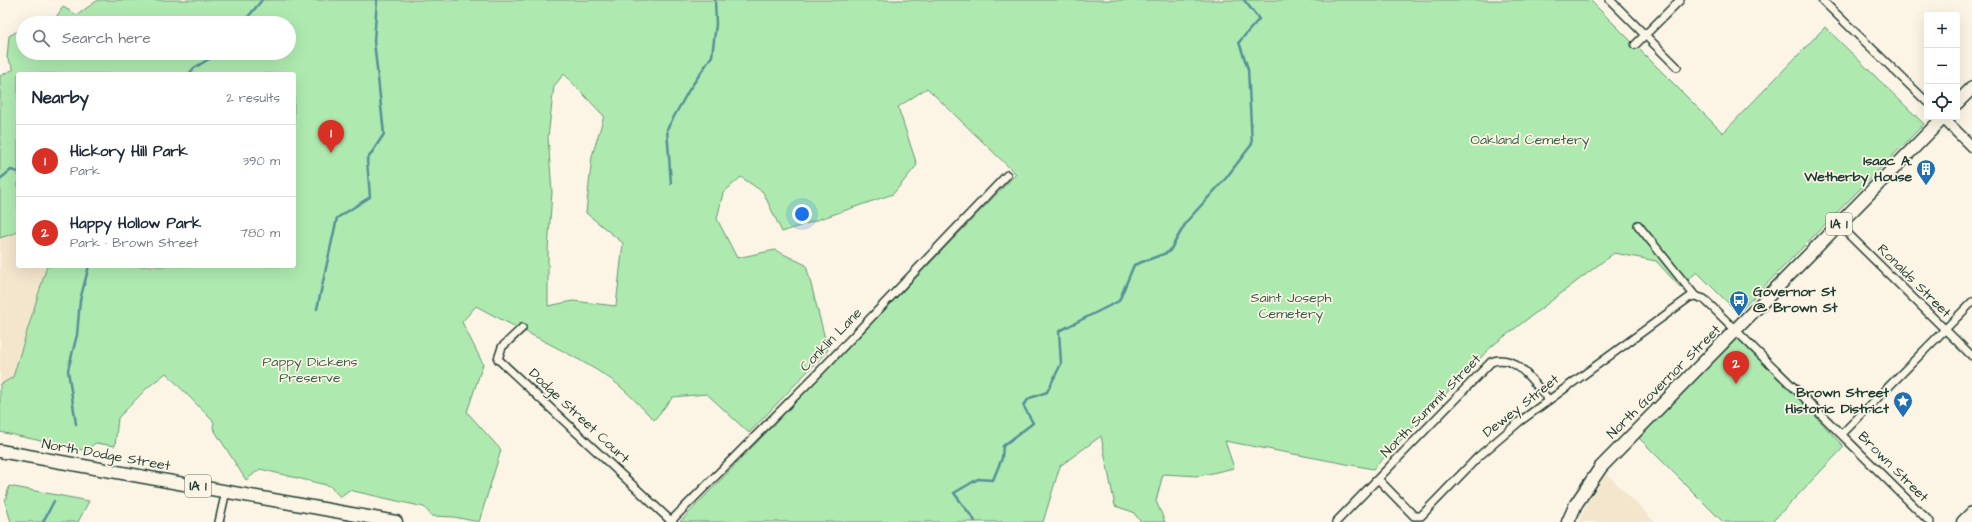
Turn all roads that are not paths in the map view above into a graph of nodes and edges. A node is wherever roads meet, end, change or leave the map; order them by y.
1 (1610, 0) edge
2 (1680, 0) edge
3 (1822, 0) edge
4 (1645, 35) junction
5 (1635, 45) dead end
6 (1677, 68) dead end
7 (1972, 88) edge
8 (1924, 99) edge
9 (1960, 100) edge
10 (1940, 120) edge
11 (1946, 120) edge
12 (1972, 147) edge
13 (1007, 175) dead end
14 (1838, 224) junction
15 (1638, 225) dead end
16 (1695, 296) junction
17 (1972, 302) edge
18 (522, 328) dead end
19 (1735, 330) junction
20 (1944, 330) junction
21 (1972, 356) edge
22 (1548, 400) junction
23 (1842, 434) junction
24 (0, 451) edge
25 (1378, 479) junction
26 (226, 491) junction
27 (1972, 513) edge
28 (670, 521) edge
29 (219, 522) edge
30 (396, 522) edge
31 (1336, 522) edge
32 (1568, 522) edge
33 (1930, 522) edge
34 (1963, 522) edge

1 - 4 street
2 - 4 street
3 - 8 street
4 - 5 street
4 - 6 street
7 - 9 main road
10 - 14 main road, North Governor Street / IA 1
11 - 12 street
13 - 28 street, Conklin Lane
14 - 19 main road, North Governor Street / IA 1
14 - 20 street, Ronalds Street
15 - 16 street, Brown Street
16 - 19 street, Brown Street
16 - 22 street, Dewey Street
17 - 20 street
18 - 28 street, Dodge Street Court
19 - 23 street, Brown Street
19 - 32 main road, North Governor Street / IA 1
20 - 21 street, Ronalds Street
20 - 23 street
22 - 25 street, Dewey Street
22 - 25 street, North Summit Street
23 - 33 street, Brown Street
24 - 26 main road, North Dodge Street / IA 1
25 - 31 street, North Summit Street
26 - 29 street
26 - 30 main road, North Dodge Street / IA 1
27 - 34 main road

